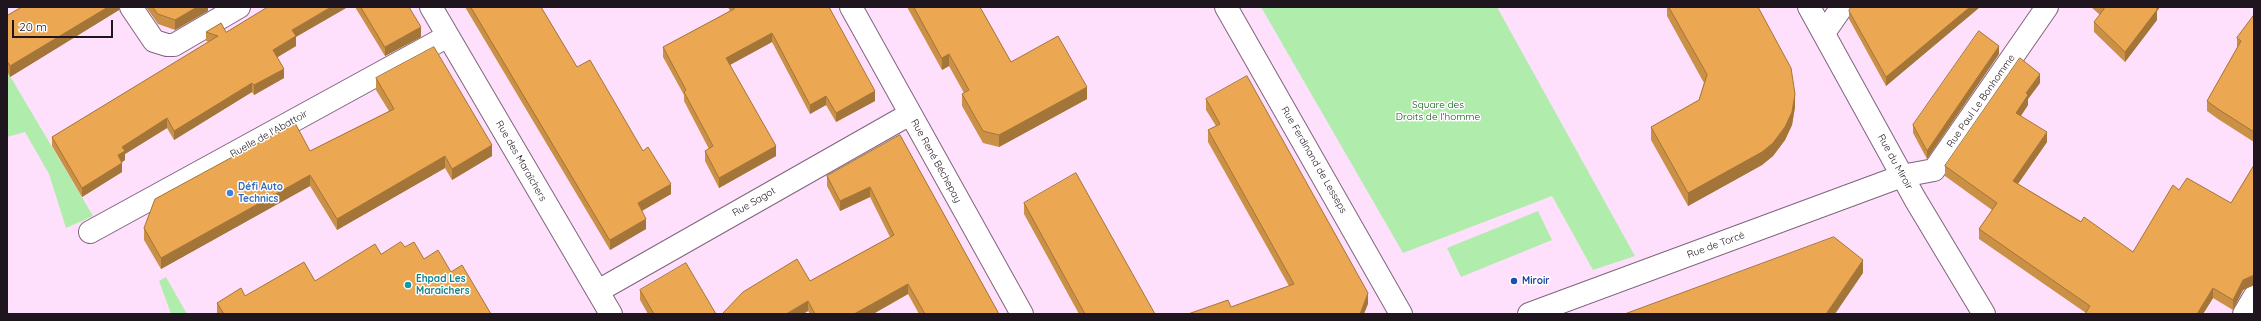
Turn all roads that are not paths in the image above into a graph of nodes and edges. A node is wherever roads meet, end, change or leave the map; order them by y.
1 (131, 7) edge
2 (239, 7) edge
3 (431, 7) edge
4 (851, 7) edge
5 (1226, 7) edge
6 (1809, 7) edge
7 (1842, 7) edge
8 (2047, 7) edge
9 (1824, 33) junction
10 (448, 36) junction
11 (910, 114) junction
12 (1902, 176) junction
13 (90, 232) dead end
14 (598, 291) junction
15 (2254, 297) edge
16 (611, 314) edge
17 (1022, 314) edge
18 (1401, 314) edge
19 (1529, 314) edge
20 (1984, 314) edge
21 (2244, 314) edge

1 - 2 street
3 - 10 street, Rue des Maraîchers
4 - 11 street, Rue René Béchepay
5 - 18 street, Rue Ferdinand de Lesseps
6 - 9 street, Rue du Miroir
7 - 9 street
8 - 12 street, Rue Paul Le Bonhomme
9 - 12 street, Rue du Miroir
10 - 13 street, Ruelle de l'Abattoir
10 - 14 street, Rue des Maraîchers
11 - 14 street, Rue Sagot
11 - 17 street, Rue René Béchepay
12 - 19 street, Rue de Torcé
12 - 20 street, Rue du Miroir
14 - 16 street, Rue des Maraîchers
15 - 21 street

